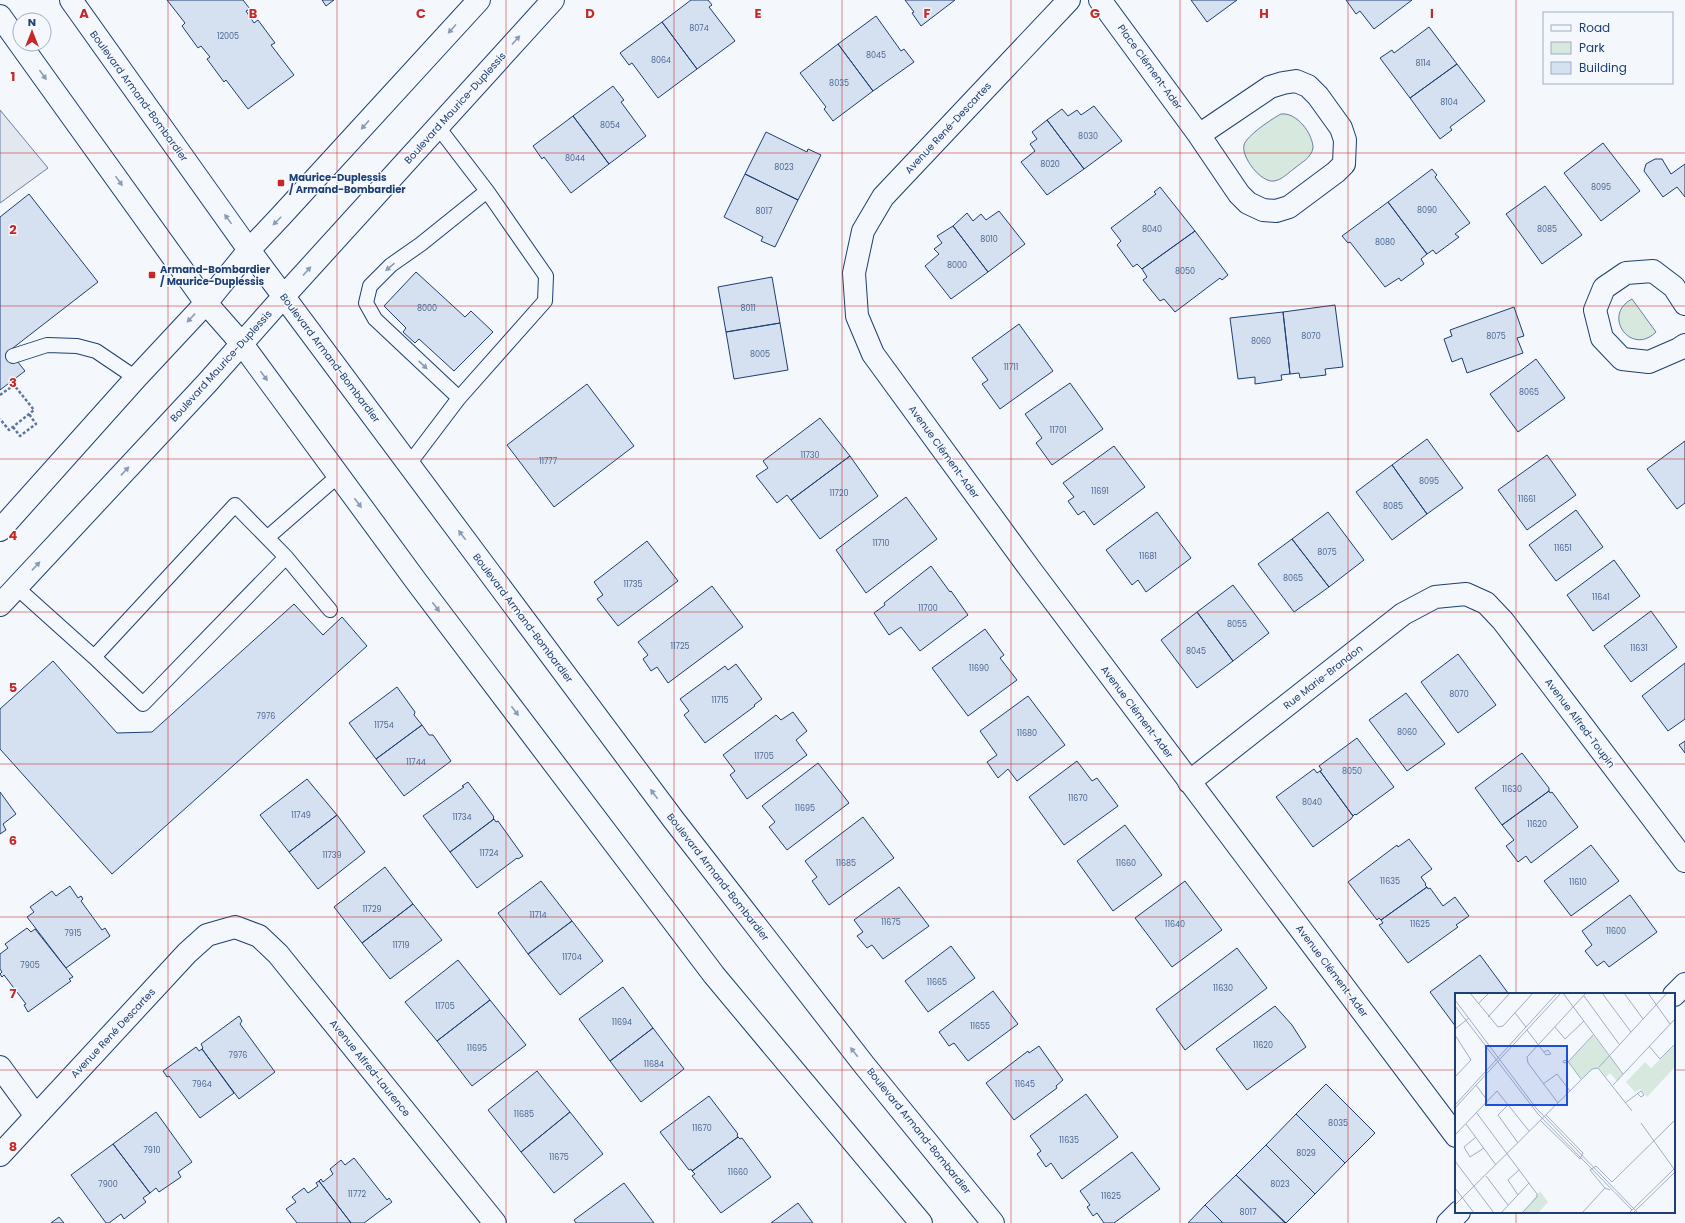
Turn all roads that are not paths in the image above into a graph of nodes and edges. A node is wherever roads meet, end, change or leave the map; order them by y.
1 (71, 0) edge
2 (479, 0) edge
3 (553, 0) edge
4 (1069, 0) edge
5 (1100, 0) edge
6 (0, 16) edge
7 (12, 33) edge
8 (26, 52) edge
9 (438, 127) junction
10 (1200, 135) junction
11 (487, 191) junction
12 (249, 250) junction
13 (854, 272) joint
14 (284, 296) junction
15 (206, 303) junction
16 (1685, 304) edge
17 (242, 344) junction
18 (1685, 345) edge
19 (13, 356) dead end
20 (136, 378) junction
21 (459, 398) junction
22 (409, 464) junction
23 (338, 476) junction
24 (0, 530) edge
25 (268, 537) junction
26 (286, 557) junction
27 (16, 587) junction
28 (1466, 594) joint
29 (0, 605) edge
30 (330, 610) dead end
31 (94, 657) junction
32 (1189, 782) junction
33 (1685, 862) edge
34 (235, 926) joint
35 (1685, 984) edge
36 (1675, 994) edge
37 (0, 1066) edge
38 (36, 1116) junction
39 (1455, 1135) edge
40 (0, 1155) edge
41 (1459, 1213) edge
42 (487, 1220) edge
43 (921, 1223) edge
44 (994, 1223) edge
45 (1448, 1223) edge

12 -> 1 street, Boulevard Armand-Bombardier
2 -> 12 street
9 -> 3 street, Boulevard Maurice-Duplessis
4 - 13 street, Avenue René-Descartes
5 - 10 street, Place Clément-Ader
6 - 7 street
8 -> 15 street
9 - 11 lane
14 -> 9 street, Boulevard Maurice-Duplessis
10 - 10 street, Place Clément-Ader
11 - 21 lane
11 -> 21 lane
12 - 14 street, Boulevard Armand-Bombardier
12 - 15 street
13 - 32 street, Avenue Clément-Ader
14 - 17 street, Boulevard Maurice-Duplessis
14 - 22 street, Boulevard Armand-Bombardier
15 - 17 street
15 -> 20 street
16 - 18 street
17 -> 23 street
27 -> 17 street, Boulevard Maurice-Duplessis
19 - 20 lane
20 - 24 street
21 - 22 lane
44 -> 22 street, Boulevard Armand-Bombardier
23 - 25 lane
23 -> 43 street
25 - 26 lane
25 - 31 lane
26 - 30 lane
26 - 31 lane
27 - 29 street, Boulevard Maurice-Duplessis
27 - 31 lane
28 - 32 street, Rue Marie-Brandon
28 - 33 street, Avenue Alfred-Toupin
32 - 39 street, Avenue Clément-Ader
34 - 38 street, Avenue René Descartes
34 - 42 street, Avenue Alfred-Laurence
35 - 36 street
37 - 38 street
38 - 40 street, Avenue René Descartes
41 - 45 street

